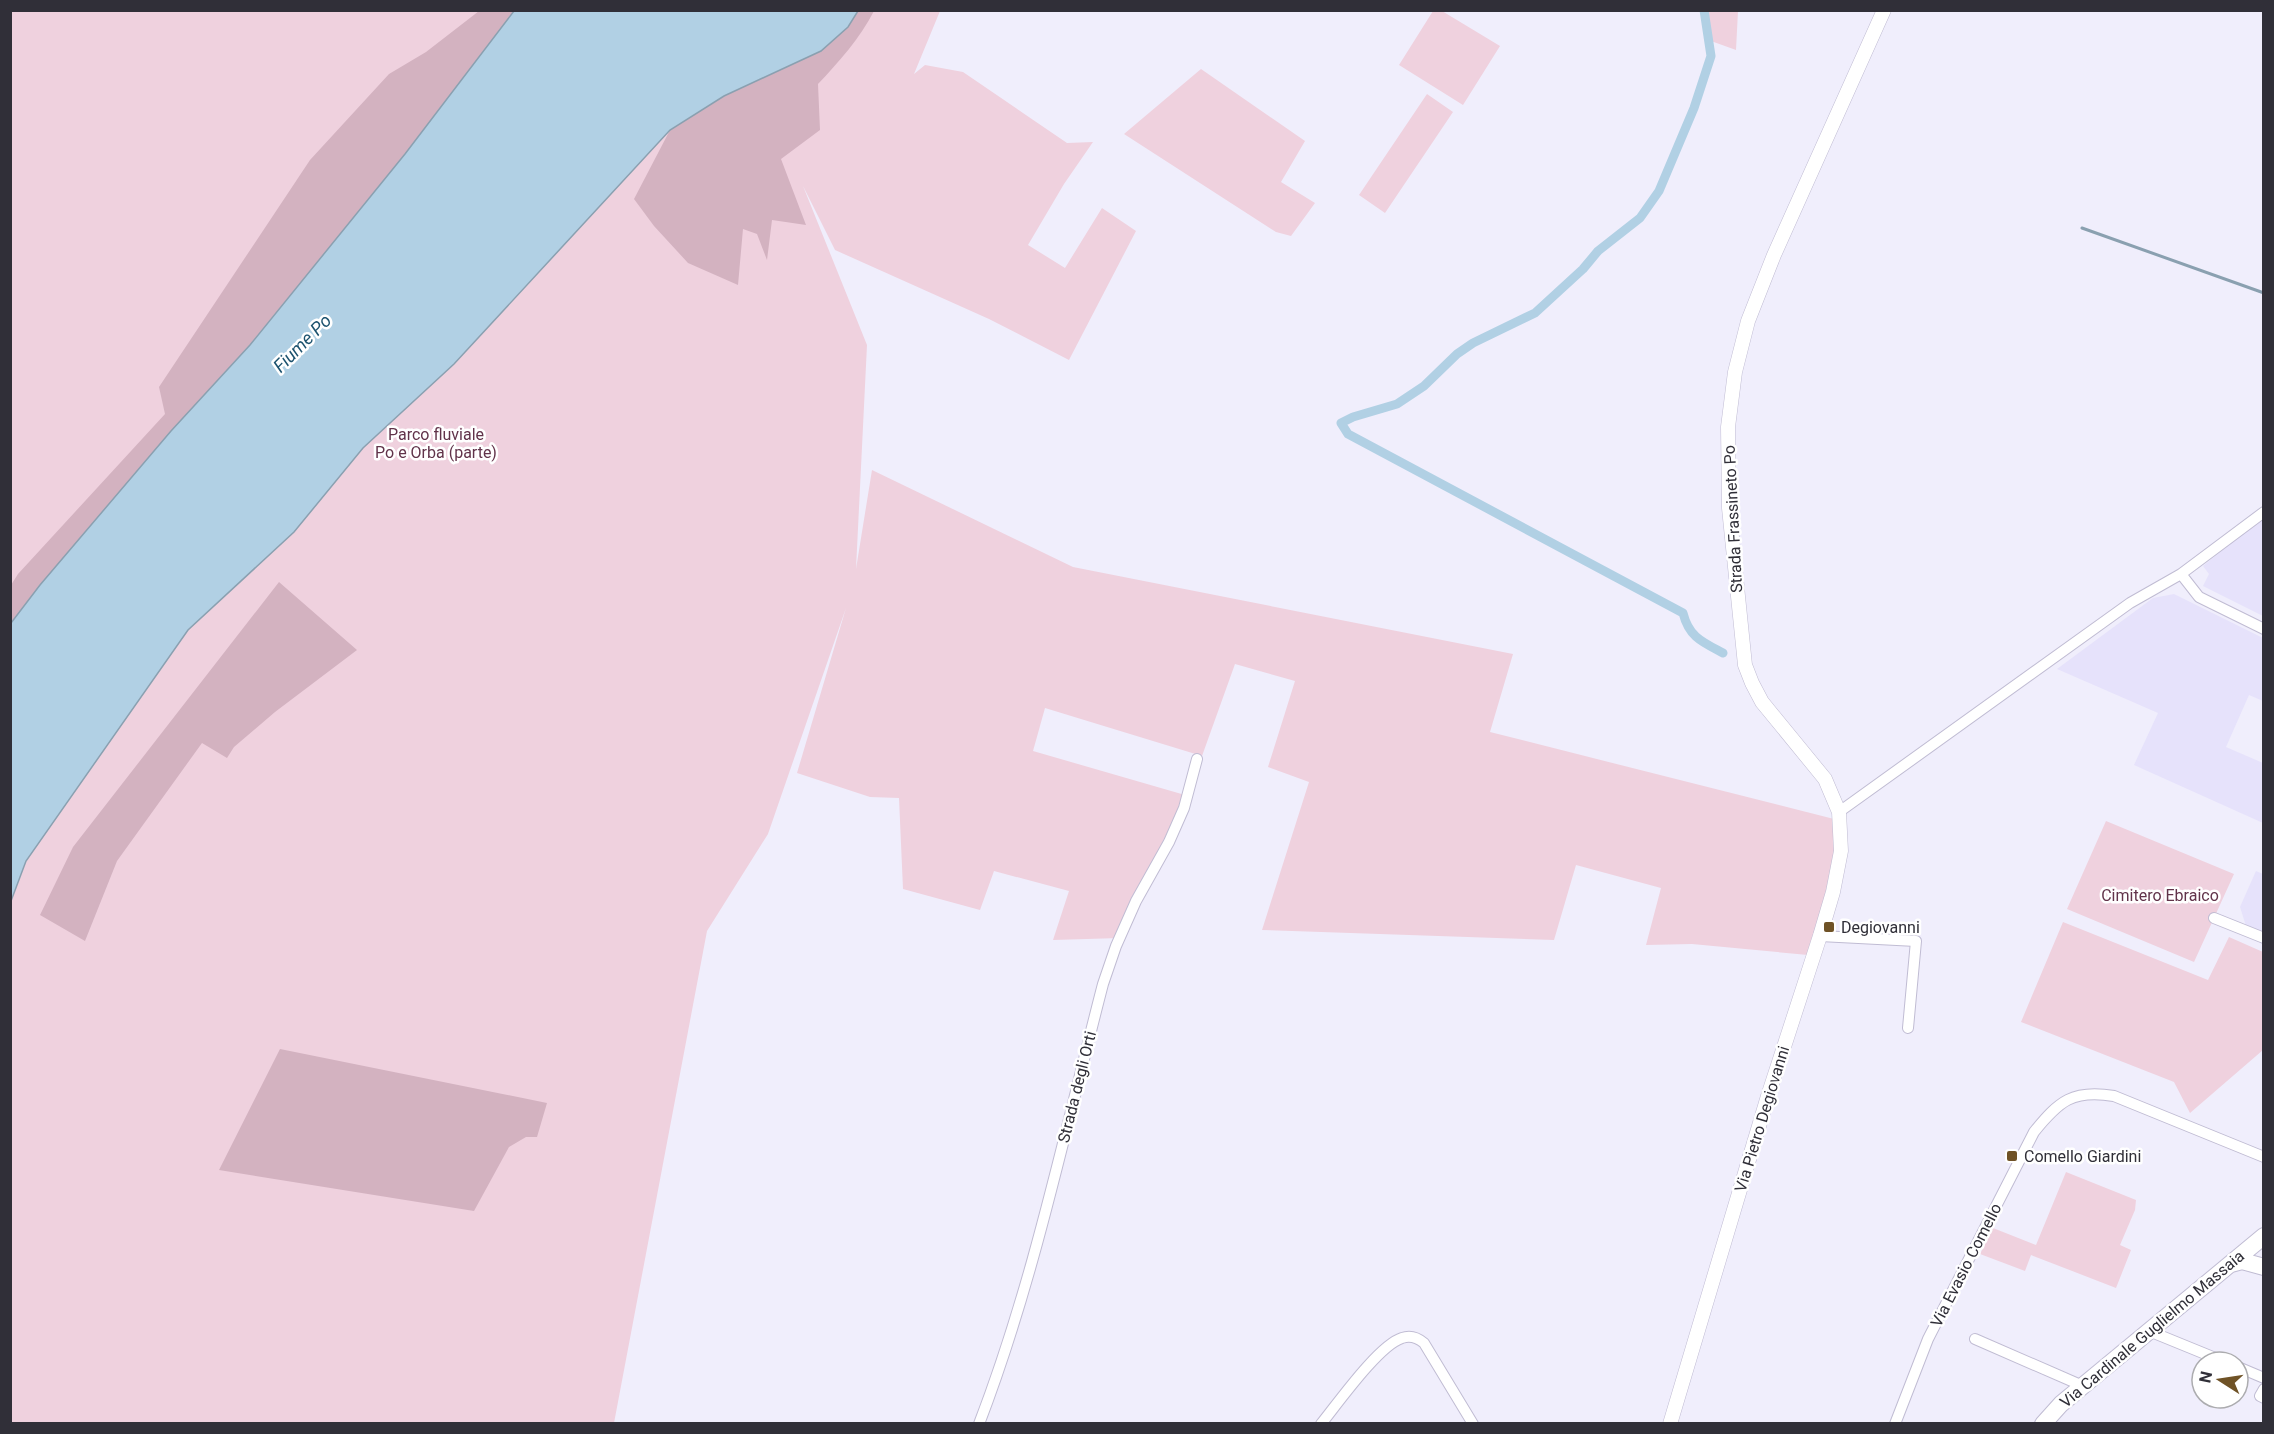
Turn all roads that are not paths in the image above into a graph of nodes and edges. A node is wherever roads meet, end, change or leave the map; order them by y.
1 (1884, 10) edge
2 (2264, 512) edge
3 (2181, 574) junction
4 (2264, 628) edge
5 (1197, 759) dead end
6 (1839, 812) junction
7 (2214, 918) dead end
8 (1820, 936) junction
9 (2264, 938) edge
10 (1908, 1028) dead end
11 (2264, 1157) edge
12 (2264, 1236) edge
13 (2264, 1241) edge
14 (2264, 1262) edge
15 (2231, 1264) junction
16 (2264, 1267) edge
17 (2149, 1331) junction
18 (1975, 1339) dead end
19 (2196, 1350) edge
20 (2250, 1372) edge
21 (2264, 1378) edge
22 (2084, 1386) junction
23 (2264, 1389) edge
24 (2264, 1398) edge
25 (979, 1424) edge
26 (1322, 1424) edge
27 (1473, 1424) edge
28 (1670, 1424) edge
29 (1895, 1424) edge
30 (2043, 1424) edge

1 - 6 street, Strada Frassineto Po
2 - 3 street
3 - 4 street
3 - 6 street
5 - 25 street, Strada degli Orti
6 - 8 street, Via Pietro Degiovanni
7 - 9 street
8 - 10 street
8 - 28 street, Via Pietro Degiovanni
11 - 29 street, Via Evasio Comello
12 - 15 main road, Via Cardinale Guglielmo Massaia
13 - 14 main road
15 - 16 main road
15 - 17 main road, Via Cardinale Guglielmo Massaia
17 - 19 street
17 - 22 main road, Via Cardinale Guglielmo Massaia
18 - 22 street
20 - 21 street
22 - 30 main road, Via Cardinale Guglielmo Massaia
23 - 24 street
26 - 27 street

